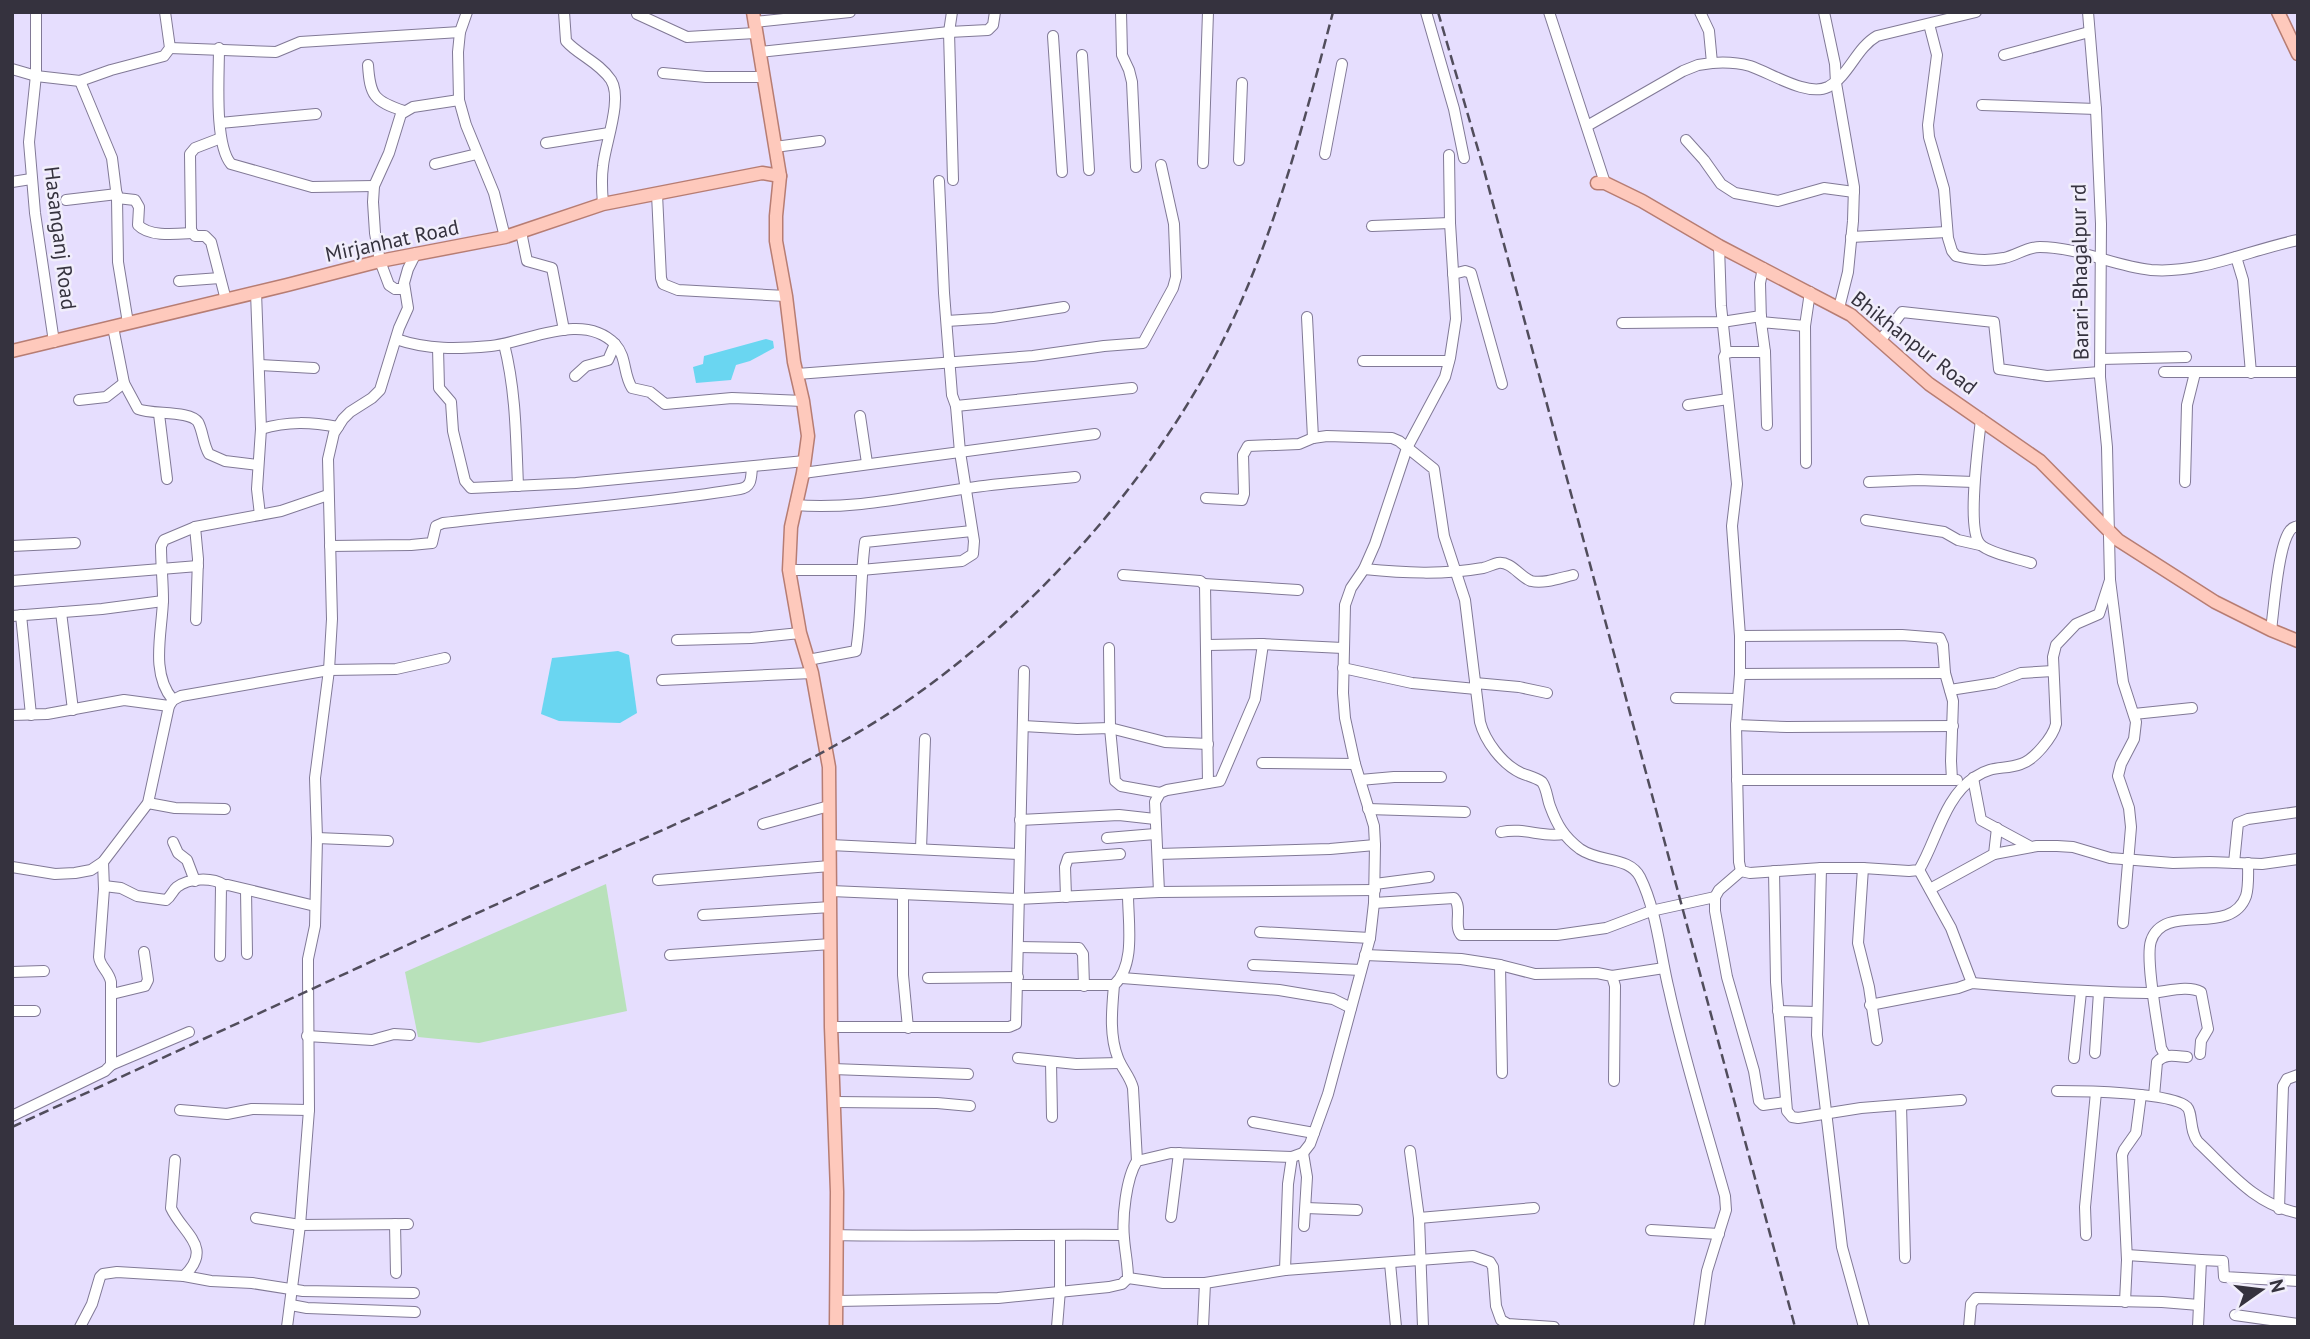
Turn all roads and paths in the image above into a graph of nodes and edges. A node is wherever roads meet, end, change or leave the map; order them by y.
1 (36, 12) edge
2 (165, 12) edge
3 (467, 12) edge
4 (564, 12) edge
5 (850, 12) edge
6 (952, 12) edge
7 (995, 12) edge
8 (1121, 12) edge
9 (1208, 12) edge
10 (1426, 12) edge
11 (1549, 12) edge
12 (1700, 12) edge
13 (1824, 12) edge
14 (2088, 12) edge
15 (2278, 12) edge
16 (1973, 13) edge
17 (637, 14) dead end
18 (754, 22) edge
19 (1929, 24) junction
20 (460, 32) junction
21 (949, 32) junction
22 (2090, 32) junction
23 (1053, 36) dead end
24 (170, 48) junction
25 (219, 48) junction
26 (759, 52) junction
27 (2298, 54) edge
28 (1082, 55) dead end
29 (2004, 55) dead end
30 (1712, 63) junction
31 (1342, 64) dead end
32 (368, 65) dead end
33 (12, 69) edge
34 (663, 73) dead end
35 (36, 75) junction
36 (763, 78) junction
37 (80, 81) junction
38 (1242, 83) dead end
39 (1836, 83) junction
40 (460, 100) junction
41 (1982, 105) dead end
42 (2096, 109) junction
43 (404, 111) junction
44 (316, 114) dead end
45 (220, 124) junction
46 (1587, 125) junction
47 (609, 133) junction
48 (221, 138) junction
49 (1686, 140) dead end
50 (820, 141) dead end
51 (546, 143) dead end
52 (775, 147) junction
53 (477, 154) junction
54 (1325, 154) dead end
55 (1449, 155) dead end
56 (1464, 158) dead end
57 (1239, 160) dead end
58 (435, 163) dead end
59 (1203, 163) dead end
60 (1161, 165) dead end
61 (1136, 167) dead end
62 (1090, 170) dead end
63 (1062, 172) dead end
64 (780, 176) junction
65 (31, 179) junction
66 (953, 180) dead end
67 (939, 181) dead end
68 (12, 182) edge
69 (1601, 183) joint
70 (374, 186) junction
71 (1854, 192) junction
72 (657, 194) junction
73 (117, 196) junction
74 (66, 200) dead end
75 (603, 204) junction
76 (1450, 223) junction
77 (1372, 226) dead end
78 (522, 232) junction
79 (1947, 232) junction
80 (192, 233) junction
81 (505, 237) junction
82 (1851, 237) junction
83 (2298, 240) edge
84 (1719, 246) junction
85 (416, 253) junction
86 (2236, 257) junction
87 (2101, 258) junction
88 (380, 261) junction
89 (1763, 268) junction
90 (1453, 274) junction
91 (220, 278) junction
92 (179, 281) dead end
93 (404, 289) junction
94 (257, 292) junction
95 (1810, 292) junction
96 (786, 296) junction
97 (226, 300) junction
98 (1064, 307) dead end
99 (1839, 308) junction
100 (1307, 317) dead end
101 (1761, 319) junction
102 (947, 321) junction
103 (1722, 322) junction
104 (128, 323) junction
105 (1622, 323) dead end
106 (1805, 326) junction
107 (113, 327) junction
108 (564, 330) junction
109 (396, 339) junction
110 (1881, 341) junction
111 (54, 342) junction
112 (504, 344) junction
113 (615, 344) junction
114 (438, 348) junction
115 (12, 351) edge
116 (1765, 352) junction
117 (1726, 353) junction
118 (2186, 357) dead end
119 (2101, 359) junction
120 (1363, 361) dead end
121 (1449, 361) junction
122 (950, 363) junction
123 (260, 365) junction
124 (314, 368) dead end
125 (2100, 372) junction
126 (2164, 372) dead end
127 (2298, 372) edge
128 (2195, 373) junction
129 (2251, 373) junction
130 (797, 374) junction
131 (575, 376) dead end
132 (124, 383) junction
133 (1502, 384) dead end
134 (1132, 388) dead end
135 (1728, 399) junction
136 (79, 400) dead end
137 (803, 401) junction
138 (1688, 405) dead end
139 (956, 406) junction
140 (159, 414) junction
141 (860, 416) dead end
142 (1981, 419) junction
143 (1768, 425) dead end
144 (338, 427) junction
145 (261, 429) junction
146 (1095, 434) dead end
147 (1313, 438) junction
148 (1407, 448) junction
149 (960, 452) junction
150 (867, 463) junction
151 (1806, 463) dead end
152 (258, 465) junction
153 (752, 467) junction
154 (804, 467) junction
155 (1075, 477) dead end
156 (167, 479) dead end
157 (1869, 482) dead end
158 (1974, 482) junction
159 (2185, 482) dead end
160 (518, 486) junction
161 (965, 488) junction
162 (328, 495) junction
163 (1206, 498) dead end
164 (795, 505) junction
165 (260, 515) junction
166 (1866, 520) dead end
167 (2298, 526) edge
168 (195, 527) junction
169 (972, 531) junction
170 (2108, 531) junction
171 (75, 543) dead end
172 (1980, 544) junction
173 (12, 547) edge
174 (330, 547) junction
175 (2031, 563) dead end
176 (198, 566) junction
177 (162, 568) junction
178 (1364, 569) junction
179 (789, 570) junction
180 (861, 570) junction
181 (1457, 571) junction
182 (1124, 575) dead end
183 (1573, 575) dead end
184 (2110, 580) junction
185 (12, 581) edge
186 (1204, 584) junction
187 (1298, 590) dead end
188 (163, 601) junction
189 (61, 612) junction
190 (17, 615) edge
191 (196, 620) dead end
192 (2271, 630) junction
193 (800, 633) junction
194 (1740, 636) junction
195 (677, 640) dead end
196 (2298, 640) edge
197 (1263, 644) junction
198 (1208, 645) junction
199 (1109, 648) dead end
200 (1343, 648) junction
201 (445, 658) dead end
202 (808, 660) junction
203 (1343, 668) junction
204 (329, 670) junction
205 (1024, 671) dead end
206 (2053, 671) junction
207 (812, 673) junction
208 (1945, 673) junction
209 (1740, 674) junction
210 (662, 680) dead end
211 (1476, 686) junction
212 (1950, 690) junction
213 (1547, 693) dead end
214 (1676, 698) dead end
215 (1738, 699) junction
216 (171, 703) junction
217 (2192, 708) dead end
218 (73, 710) junction
219 (2134, 714) junction
220 (31, 715) junction
221 (12, 716) edge
222 (1736, 725) junction
223 (1023, 726) junction
224 (1953, 726) junction
225 (1110, 728) junction
226 (925, 739) dead end
227 (1208, 744) junction
228 (1262, 763) dead end
229 (1355, 764) junction
230 (1441, 777) dead end
231 (1972, 779) junction
232 (1360, 780) junction
233 (1737, 780) junction
234 (1952, 780) junction
235 (1208, 783) junction
236 (1160, 793) junction
237 (148, 803) junction
238 (829, 806) junction
239 (225, 809) dead end
240 (1368, 809) junction
241 (1465, 812) dead end
242 (2298, 812) edge
243 (1155, 819) junction
244 (1020, 820) junction
245 (764, 824) dead end
246 (1997, 828) junction
247 (1501, 832) dead end
248 (1155, 834) junction
249 (1563, 834) junction
250 (317, 838) junction
251 (1107, 838) dead end
252 (388, 841) dead end
253 (173, 842) dead end
254 (830, 845) junction
255 (1376, 845) junction
256 (2031, 847) junction
257 (921, 849) junction
258 (1119, 854) dead end
259 (1158, 854) junction
260 (1994, 854) junction
261 (1018, 855) junction
262 (2127, 859) junction
263 (2298, 859) edge
264 (103, 862) junction
265 (2234, 863) junction
266 (2248, 863) junction
267 (831, 866) junction
268 (12, 867) edge
269 (1821, 868) junction
270 (1863, 868) junction
271 (1919, 870) junction
272 (1741, 871) junction
273 (1774, 871) junction
274 (1429, 877) dead end
275 (658, 880) dead end
276 (195, 881) junction
277 (223, 885) junction
278 (104, 886) junction
279 (1375, 887) junction
280 (1930, 888) junction
281 (246, 890) junction
282 (831, 891) junction
283 (1160, 892) junction
284 (903, 894) junction
285 (1128, 895) junction
286 (1066, 897) junction
287 (1715, 897) junction
288 (1018, 900) junction
289 (1374, 903) junction
290 (315, 906) junction
291 (831, 906) junction
292 (1651, 911) junction
293 (703, 915) dead end
294 (2123, 923) dead end
295 (1260, 932) dead end
296 (1370, 938) junction
297 (831, 944) junction
298 (1018, 947) junction
299 (144, 952) dead end
300 (247, 954) dead end
301 (670, 955) dead end
302 (1365, 955) junction
303 (220, 956) dead end
304 (1253, 965) dead end
305 (1500, 965) junction
306 (1664, 968) junction
307 (44, 971) dead end
308 (1361, 971) junction
309 (12, 972) edge
310 (1612, 976) junction
311 (928, 978) dead end
312 (1018, 981) junction
313 (1118, 982) junction
314 (1972, 983) junction
315 (1084, 986) junction
316 (2081, 992) junction
317 (2099, 992) junction
318 (2153, 993) junction
319 (112, 994) junction
320 (1870, 1005) junction
321 (1351, 1008) junction
322 (12, 1011) edge
323 (1778, 1011) junction
324 (35, 1012) dead end
325 (1817, 1012) junction
326 (831, 1027) junction
327 (908, 1028) junction
328 (189, 1032) dead end
329 (307, 1035) junction
330 (410, 1035) dead end
331 (1877, 1040) dead end
332 (2095, 1053) dead end
333 (2200, 1054) dead end
334 (2165, 1055) junction
335 (2186, 1057) dead end
336 (1018, 1058) dead end
337 (2074, 1058) dead end
338 (1051, 1062) junction
339 (1120, 1063) junction
340 (111, 1065) junction
341 (834, 1069) junction
342 (1502, 1073) dead end
343 (968, 1074) dead end
344 (2298, 1075) edge
345 (1614, 1081) dead end
346 (2057, 1091) dead end
347 (2095, 1092) junction
348 (2141, 1095) junction
349 (2154, 1096) junction
350 (1961, 1100) dead end
351 (835, 1102) junction
352 (1785, 1102) junction
353 (970, 1105) dead end
354 (1901, 1105) junction
355 (180, 1110) dead end
356 (309, 1110) junction
357 (1826, 1113) junction
358 (12, 1116) edge
359 (1052, 1117) dead end
360 (1253, 1122) dead end
361 (1314, 1133) junction
362 (1410, 1151) dead end
363 (1179, 1153) junction
364 (1303, 1153) junction
365 (1292, 1157) junction
366 (175, 1160) dead end
367 (1137, 1161) junction
368 (1306, 1208) junction
369 (1534, 1208) dead end
370 (2279, 1209) junction
371 (1357, 1210) dead end
372 (2298, 1213) edge
373 (1171, 1217) dead end
374 (256, 1218) dead end
375 (1419, 1218) junction
376 (395, 1224) junction
377 (408, 1224) dead end
378 (300, 1225) junction
379 (1304, 1226) dead end
380 (1651, 1230) dead end
381 (1719, 1234) junction
382 (836, 1235) junction
383 (1060, 1235) junction
384 (1124, 1235) junction
385 (2086, 1235) dead end
386 (2127, 1255) junction
387 (1905, 1258) dead end
388 (1420, 1259) junction
389 (2201, 1260) junction
390 (1390, 1263) junction
391 (1285, 1270) junction
392 (396, 1273) dead end
393 (184, 1276) junction
394 (1128, 1278) junction
395 (2298, 1281) edge
396 (1205, 1283) junction
397 (293, 1290) junction
398 (1060, 1290) junction
399 (414, 1293) dead end
400 (837, 1301) junction
401 (2125, 1303) junction
402 (291, 1305) junction
403 (2199, 1305) junction
404 (415, 1312) dead end
405 (2235, 1315) dead end
406 (2298, 1324) edge
407 (1505, 1325) edge
408 (80, 1327) edge
409 (288, 1327) edge
410 (836, 1327) edge
411 (1057, 1327) edge
412 (1203, 1327) edge
413 (1396, 1327) edge
414 (1423, 1327) edge
415 (1554, 1327) edge
416 (1699, 1327) edge
417 (1864, 1327) edge
418 (1969, 1327) edge
419 (2198, 1327) edge

1 - 35 street, Hasanganj Road
2 - 24 street
3 - 20 street
4 - 47 street
5 - 18 street
6 - 21 street
7 - 21 street
8 - 61 street
9 - 59 street
10 - 56 street
11 - 46 street
12 - 30 street
13 - 39 street
14 - 22 street, Barari-Bhagalpur rd
15 - 27 main road
16 - 19 street
17 - 18 street
18 - 26 main road
19 - 39 street
19 - 79 street
20 - 25 street
20 - 40 street
21 - 26 street
21 - 66 street
22 - 29 street
22 - 42 street, Barari-Bhagalpur rd
23 - 63 street
24 - 25 street
24 - 37 street
25 - 45 street
26 - 36 main road
28 - 62 street
30 - 39 street
30 - 46 street
31 - 54 street
32 - 43 street
33 - 35 street
34 - 36 street
35 - 37 street
35 - 65 street, Hasanganj Road
36 - 52 main road
37 - 73 street
38 - 57 street
39 - 71 street
40 - 43 street
40 - 53 street
41 - 42 street
42 - 87 street, Barari-Bhagalpur rd
43 - 70 street
44 - 45 street
45 - 48 street
46 - 69 street
47 - 51 street
47 - 75 street
48 - 70 street
48 - 80 street
49 - 71 street
50 - 52 street
52 - 64 main road
53 - 58 street
53 - 81 street
55 - 76 street
60 - 122 street
64 - 72 main road, Mirjanhat Road
64 - 96 main road
65 - 68 street
65 - 111 street, Hasanganj Road
67 - 102 street
69 - 84 main road, Bhikhanpur Road
70 - 88 street
71 - 82 street
72 - 75 main road, Mirjanhat Road
72 - 96 street
73 - 74 street
73 - 80 street
73 - 104 street
75 - 78 main road, Mirjanhat Road
76 - 77 street
76 - 90 street
78 - 81 main road, Mirjanhat Road
78 - 108 street
79 - 82 street
79 - 87 street
80 - 91 street
81 - 85 main road, Mirjanhat Road
82 - 99 street
83 - 86 street
84 - 89 main road, Bhikhanpur Road
84 - 103 street
85 - 88 main road, Mirjanhat Road
85 - 93 street
86 - 87 street
86 - 129 street
87 - 119 street, Barari-Bhagalpur rd
88 - 93 street
88 - 94 main road, Mirjanhat Road
89 - 95 main road, Bhikhanpur Road
89 - 101 street
90 - 121 street
90 - 133 street
91 - 92 street
91 - 97 street
93 - 109 street
94 - 97 main road, Mirjanhat Road
94 - 123 street
95 - 99 main road, Bhikhanpur Road
95 - 106 street
96 - 130 main road
97 - 104 main road, Mirjanhat Road
98 - 102 street
99 - 110 main road, Bhikhanpur Road
100 - 147 street
101 - 103 street
101 - 106 street
101 - 116 street
102 - 122 street
103 - 105 street
103 - 117 street
104 - 107 main road, Mirjanhat Road
106 - 151 street
107 - 111 main road, Mirjanhat Road
107 - 132 street
108 - 112 street
108 - 113 street
109 - 114 street
109 - 144 street
110 - 125 street
110 - 142 main road, Bhikhanpur Road
111 - 115 main road, Mirjanhat Road
112 - 114 street
112 - 160 street
113 - 131 street
113 - 137 street
114 - 160 street
116 - 117 street
116 - 143 street
117 - 135 street
118 - 119 street
119 - 125 street, Barari-Bhagalpur rd
120 - 121 street
121 - 148 street
122 - 130 street
122 - 139 street
123 - 124 street
123 - 145 street
125 - 170 street, Barari-Bhagalpur rd
126 - 128 street
127 - 129 street
128 - 129 street
128 - 159 street
130 - 137 main road
132 - 136 street
132 - 140 street
134 - 139 street
135 - 138 street
135 - 194 street
137 - 154 main road
139 - 149 street
140 - 152 street
140 - 156 street
141 - 150 street
142 - 158 street
142 - 170 main road, Bhikhanpur Road
144 - 145 street
144 - 162 street
145 - 152 street
146 - 149 street
147 - 148 street
147 - 163 street
148 - 178 street
148 - 181 street
149 - 150 street
149 - 161 street
150 - 154 street
152 - 165 street
153 - 154 street
153 - 160 street
153 - 174 street
154 - 164 main road
155 - 161 street
157 - 158 street
158 - 172 street
161 - 164 street
161 - 169 street
162 - 165 street
162 - 174 street
164 - 179 main road
165 - 168 street
166 - 172 street
167 - 192 street
168 - 176 street
168 - 177 street
169 - 180 street
169 - 180 street
170 - 184 street, Barari-Bhagalpur rd
170 - 192 main road, Bhikhanpur Road
171 - 173 street
172 - 175 street
174 - 204 street
176 - 177 street
176 - 191 street
177 - 185 street
177 - 188 street
178 - 181 street
178 - 200 street
179 - 180 street
179 - 193 main road
180 - 202 street
181 - 183 street
181 - 211 street
182 - 186 street
184 - 206 street
184 - 219 street, Barari-Bhagalpur rd
186 - 187 street
186 - 198 street
188 - 189 street
188 - 216 street
189 - 190 street
189 - 218 street
190 - 220 street
192 - 196 main road, Bhikhanpur Road
193 - 195 street
193 - 202 main road
194 - 208 street
194 - 209 street
197 - 198 street
197 - 200 street
197 - 235 street
198 - 227 street
199 - 225 street
200 - 203 street
201 - 204 street
202 - 207 main road
203 - 211 street
203 - 229 street
204 - 216 street
204 - 250 street
205 - 223 street
206 - 212 street
206 - 231 street
207 - 210 street
207 - 238 main road
208 - 209 street
208 - 212 street
209 - 215 street
211 - 213 street
211 - 249 street
212 - 224 street
214 - 215 street
215 - 222 street
216 - 218 street
216 - 237 street
217 - 219 street
218 - 220 street
219 - 262 street
220 - 221 street
222 - 224 street
222 - 233 street
223 - 225 street
223 - 244 street
224 - 234 street
225 - 227 street
225 - 236 street
226 - 257 street
227 - 235 street
228 - 229 street
229 - 232 street
230 - 232 street
231 - 234 street
231 - 246 street
231 - 271 street
232 - 240 street
233 - 234 street
233 - 272 street
235 - 236 street
236 - 243 street
237 - 239 street
237 - 264 street
238 - 245 street
238 - 254 main road
240 - 241 street
240 - 255 street
242 - 265 street
243 - 244 street
243 - 248 street
244 - 261 street
246 - 256 street
246 - 260 street
247 - 249 street
248 - 251 street
248 - 259 street
249 - 292 street
250 - 252 street
250 - 290 street
253 - 276 street
254 - 257 street
254 - 267 main road
255 - 259 street
255 - 279 street
256 - 260 street
256 - 262 street
257 - 261 street
258 - 286 street
259 - 283 street
260 - 280 street
261 - 288 street
262 - 265 street
262 - 294 street
263 - 266 street
264 - 268 street
264 - 278 street
265 - 266 street
266 - 318 street
267 - 275 street
267 - 282 main road
269 - 270 street
269 - 273 street
269 - 325 street
270 - 271 street
270 - 320 street
271 - 280 street
272 - 273 street
272 - 287 street
273 - 323 street
274 - 279 street
276 - 277 street
276 - 278 street
277 - 281 street
277 - 303 street
278 - 319 street
279 - 283 street
279 - 289 street
280 - 314 street
281 - 290 street
281 - 300 street
282 - 284 street
282 - 291 main road
283 - 285 street
284 - 288 street
284 - 327 street
285 - 286 street
285 - 313 street
286 - 288 street
287 - 292 street
287 - 352 street
288 - 298 street
289 - 292 street
289 - 296 street
290 - 329 street
291 - 293 street
291 - 297 main road
292 - 306 street
295 - 296 street
296 - 302 street
297 - 301 street
297 - 326 main road
298 - 312 street
298 - 315 street
299 - 319 street
302 - 305 street
302 - 308 street
304 - 308 street
305 - 310 street
305 - 342 street
306 - 310 street
306 - 381 street
307 - 309 street
308 - 321 street
310 - 345 street
311 - 312 street
312 - 315 street
312 - 327 street
313 - 315 street
313 - 321 street
313 - 339 street
314 - 316 street
314 - 320 street
316 - 317 street
316 - 337 street
317 - 318 street
317 - 332 street
318 - 333 street
318 - 334 street
319 - 340 street
320 - 331 street
321 - 361 street
322 - 324 street
323 - 325 street
323 - 352 street
325 - 357 street
326 - 327 street
326 - 341 main road
328 - 340 street
329 - 330 street
329 - 356 street
334 - 335 street
334 - 349 street
336 - 338 street
338 - 339 street
338 - 359 street
339 - 367 street
340 - 358 street
341 - 343 street
341 - 351 main road
344 - 370 street
346 - 347 street
347 - 348 street
347 - 385 street
348 - 349 street
348 - 386 street
349 - 370 street
350 - 354 street
351 - 353 street
351 - 382 main road
352 - 357 street
354 - 357 street
354 - 387 street
355 - 356 street
356 - 378 street
357 - 417 street
360 - 361 street
361 - 364 street
362 - 375 street
363 - 365 street
363 - 367 street
363 - 373 street
364 - 365 street
364 - 368 street
365 - 391 street
366 - 393 street
367 - 384 street
368 - 371 street
368 - 379 street
369 - 375 street
370 - 372 street
374 - 378 street
375 - 388 street
376 - 377 street
376 - 378 street
376 - 392 street
378 - 397 street
380 - 381 street
381 - 416 street
382 - 383 street
382 - 400 main road
383 - 384 street
383 - 398 street
384 - 394 street
386 - 389 street
386 - 401 street
388 - 390 street
388 - 407 street
388 - 414 street
389 - 395 street
389 - 403 street
390 - 391 street
390 - 413 street
391 - 396 street
393 - 397 street
393 - 408 street
394 - 396 street
394 - 398 street
396 - 412 street
397 - 399 street
397 - 402 street
398 - 400 street
398 - 411 street
400 - 410 main road
401 - 403 street
401 - 418 street
402 - 404 street
402 - 409 street
403 - 419 street
405 - 406 street
407 - 415 street

